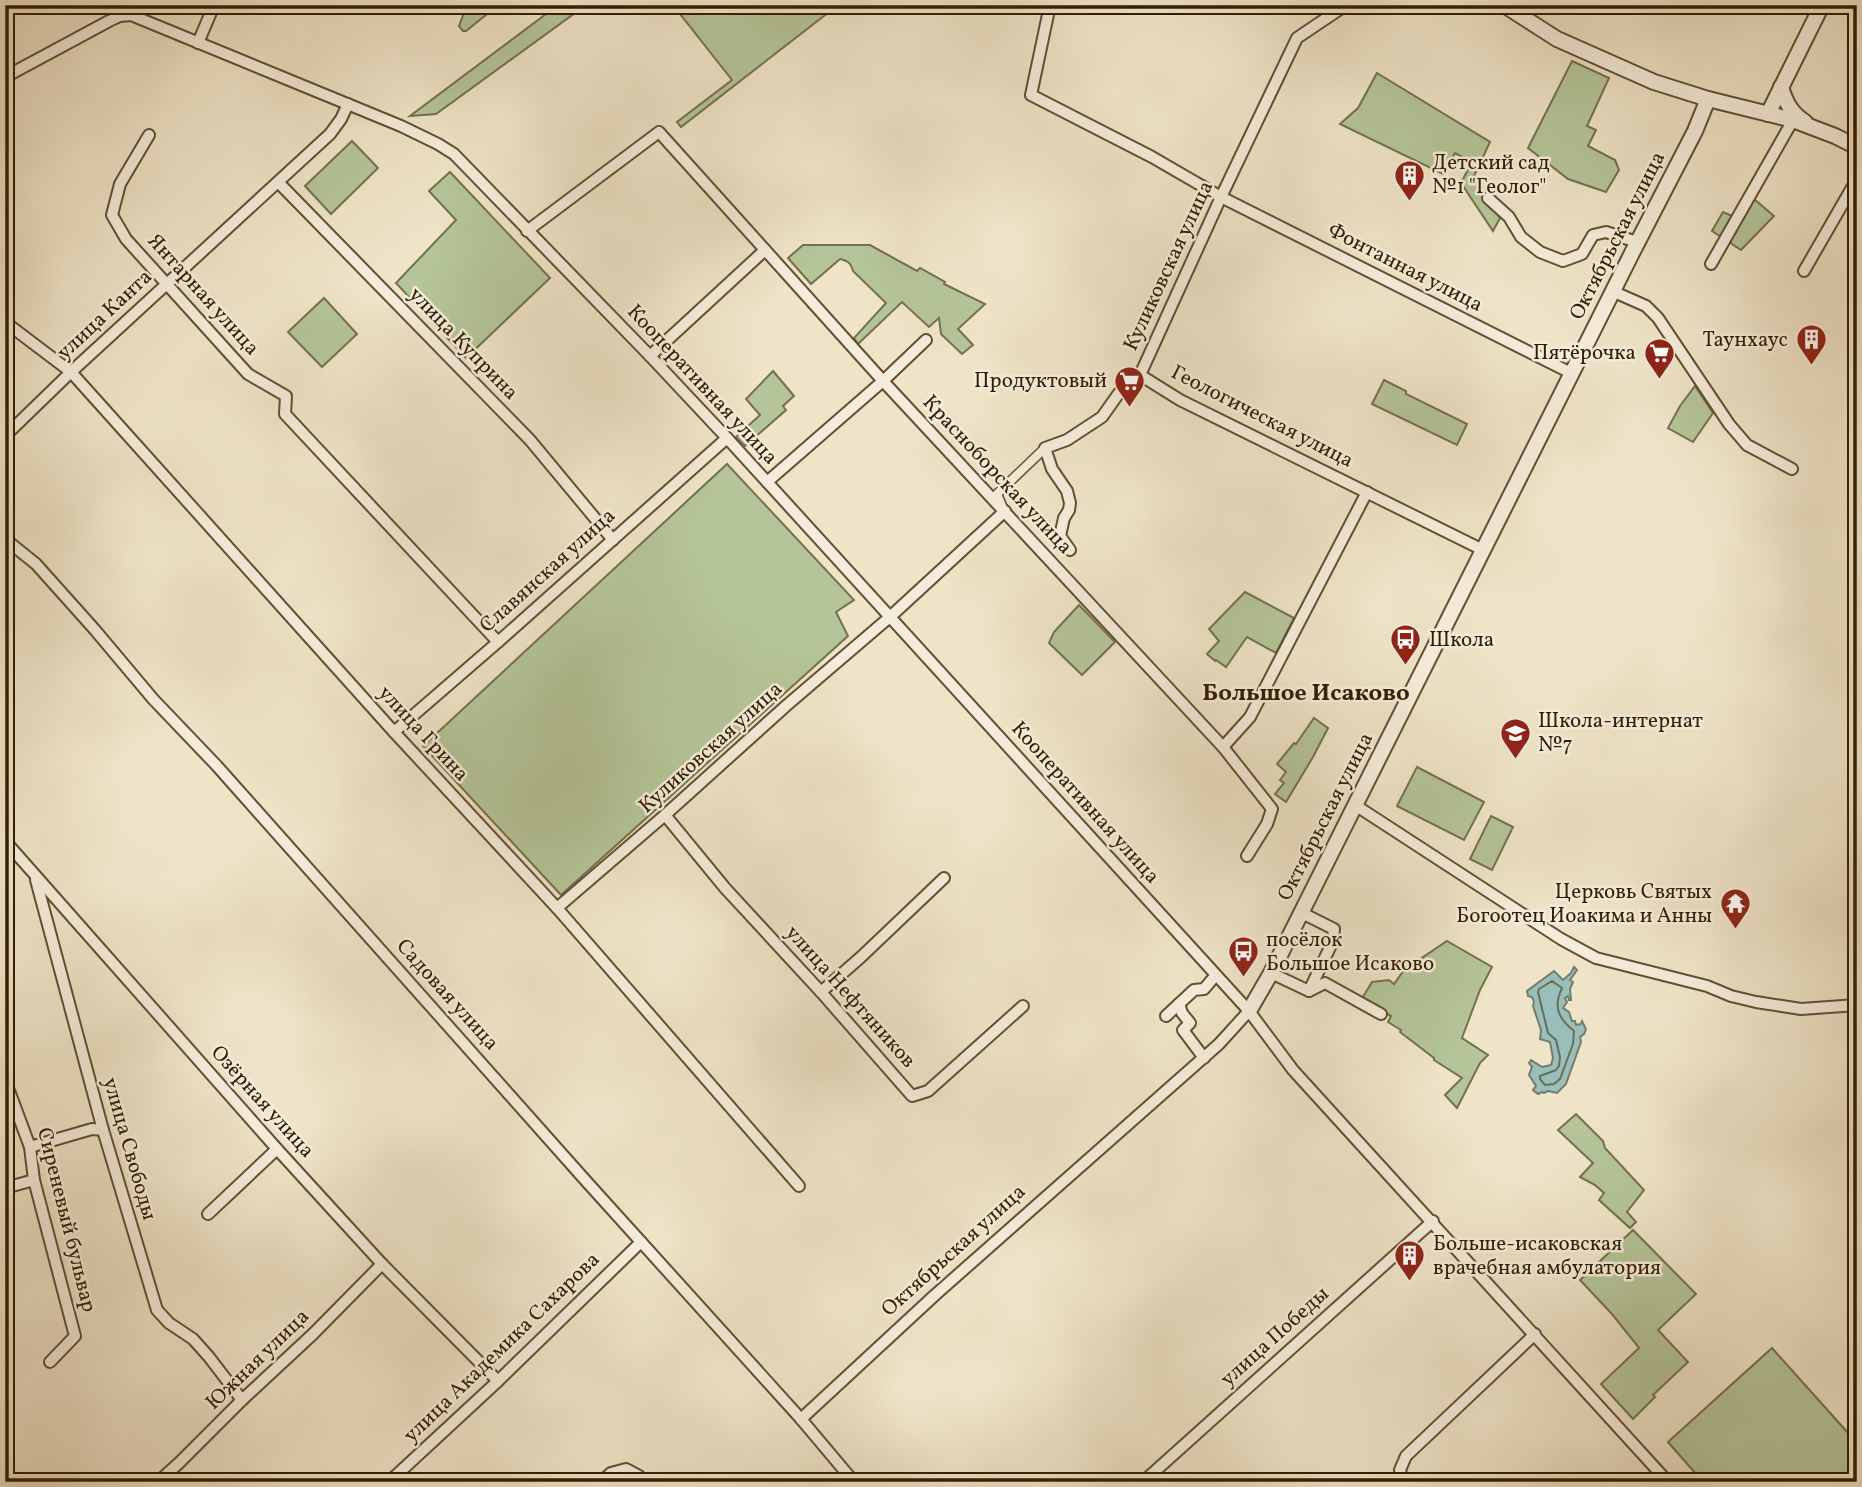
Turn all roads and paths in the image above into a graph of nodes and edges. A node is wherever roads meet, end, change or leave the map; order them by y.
1 (214, 5) edge
2 (1050, 5) edge
3 (1346, 5) edge
4 (1504, 5) edge
5 (1822, 5) edge
6 (198, 43) junction
7 (5, 77) edge
8 (1781, 88) junction
9 (1708, 99) junction
10 (348, 104) junction
11 (1768, 114) junction
12 (1793, 120) junction
13 (1812, 127) junction
14 (149, 135) dead end
15 (1857, 146) edge
16 (1857, 179) edge
17 (278, 182) junction
18 (1221, 197) junction
19 (1488, 198) dead end
20 (527, 230) junction
21 (1637, 242) junction
22 (765, 250) junction
23 (1711, 264) dead end
24 (1804, 271) dead end
25 (166, 284) junction
26 (1612, 291) junction
27 (5, 322) edge
28 (926, 340) dead end
29 (650, 356) junction
30 (71, 372) junction
31 (1571, 373) junction
32 (1140, 375) junction
33 (883, 381) junction
34 (5, 436) edge
35 (727, 438) junction
36 (1045, 448) junction
37 (1791, 469) dead end
38 (767, 482) junction
39 (1367, 492) junction
40 (1005, 511) junction
41 (5, 539) edge
42 (613, 540) junction
43 (1070, 550) dead end
44 (1483, 550) junction
45 (891, 616) junction
46 (499, 642) junction
47 (394, 732) junction
48 (1223, 747) junction
49 (1355, 805) junction
50 (665, 815) junction
51 (5, 841) edge
52 (1247, 856) dead end
53 (36, 877) junction
54 (944, 878) dead end
55 (557, 908) junction
56 (1301, 913) junction
57 (1271, 973) junction
58 (1216, 976) junction
59 (1309, 991) junction
60 (821, 992) junction
61 (1179, 1004) junction
62 (1857, 1005) edge
63 (1023, 1006) dead end
64 (1249, 1012) junction
65 (1381, 1014) dead end
66 (1166, 1016) dead end
67 (1204, 1058) junction
68 (5, 1080) edge
69 (103, 1130) junction
70 (30, 1146) junction
71 (277, 1149) junction
72 (34, 1180) junction
73 (799, 1186) dead end
74 (5, 1188) edge
75 (208, 1214) dead end
76 (1433, 1221) junction
77 (641, 1242) junction
78 (382, 1264) junction
79 (1535, 1334) junction
80 (50, 1362) dead end
81 (498, 1381) junction
82 (242, 1400) junction
83 (801, 1419) junction
84 (158, 1482) edge
85 (389, 1482) edge
86 (601, 1482) edge
87 (645, 1482) edge
88 (854, 1482) edge
89 (1143, 1482) edge
90 (1403, 1482) edge
91 (1668, 1482) edge

1 - 6 street
2 - 18 street, Фонтанная улица
3 - 18 street, Куликовская улица
4 - 9 street
5 - 8 street
6 - 7 street, Кооперативная улица
6 - 10 street, Кооперативная улица
8 - 11 street
8 - 13 street
9 - 11 street
9 - 21 street, Октябрьская улица
10 - 17 street, улица Канта
10 - 20 street, Кооперативная улица
11 - 12 street
12 - 13 street
12 - 23 street
13 - 15 street
14 - 25 street, Янтарная улица
16 - 24 street
17 - 25 street, улица Канта
17 - 42 street, улица Куприна
18 - 31 street, Фонтанная улица
18 - 32 street, Куликовская улица
19 - 21 street
20 - 22 street, Красноборская улица
20 - 29 street, Кооперативная улица
21 - 26 street, Октябрьская улица
22 - 29 street
22 - 33 street, Красноборская улица
25 - 30 street, улица Канта
25 - 46 street, Янтарная улица
26 - 31 street, Октябрьская улица
26 - 37 street
27 - 30 street, улица Грина
28 - 33 street
29 - 35 street, Кооперативная улица
30 - 34 street, улица Канта
30 - 47 street, улица Грина
31 - 44 street, Октябрьская улица
32 - 36 street, Куликовская улица
32 - 39 street, Геологическая улица
33 - 38 street
33 - 40 street, Красноборская улица
35 - 38 street, Кооперативная улица
35 - 42 street, Славянская улица
36 - 40 street, Куликовская улица
36 - 43 street
38 - 45 street, Кооперативная улица
39 - 44 street, Геологическая улица
39 - 48 street
40 - 45 street, Куликовская улица
40 - 48 street, Красноборская улица
41 - 77 street, Садовая улица
42 - 46 street, Славянская улица
44 - 49 street, Октябрьская улица
45 - 50 street, Куликовская улица
45 - 58 street, Кооперативная улица
46 - 47 street, Славянская улица
47 - 55 street, улица Грина
48 - 52 street, Красноборская улица
49 - 56 street, Октябрьская улица
49 - 62 street
50 - 55 street, Куликовская улица
50 - 60 street, улица Нефтяников
51 - 53 street, Озёрная улица
53 - 69 street, улица Свободы
53 - 71 street, Озёрная улица
54 - 60 street
55 - 73 street, улица Грина
56 - 57 street, Октябрьская улица
56 - 59 street
57 - 59 street
57 - 64 street, Октябрьская улица
58 - 61 street
58 - 64 street, Кооперативная улица
59 - 65 street
60 - 63 street, улица Нефтяников
61 - 66 street
61 - 67 street
64 - 67 street, Октябрьская улица
64 - 76 street, Кооперативная улица
67 - 83 street, Октябрьская улица
68 - 70 street, Сиреневый бульвар
69 - 70 street
69 - 82 street, улица Свободы
70 - 72 street, Сиреневый бульвар
71 - 75 street
71 - 78 street, Озёрная улица
72 - 74 street
72 - 80 street, Сиреневый бульвар
76 - 79 street
76 - 89 street, улица Победы
77 - 81 street, улица Академика Сахарова
77 - 83 street, Садовая улица
78 - 81 street, Озёрная улица
78 - 82 street, Южная улица
79 - 90 street
79 - 91 street
81 - 85 street, улица Академика Сахарова
82 - 84 street, Южная улица
83 - 88 street, Садовая улица
86 - 87 street

